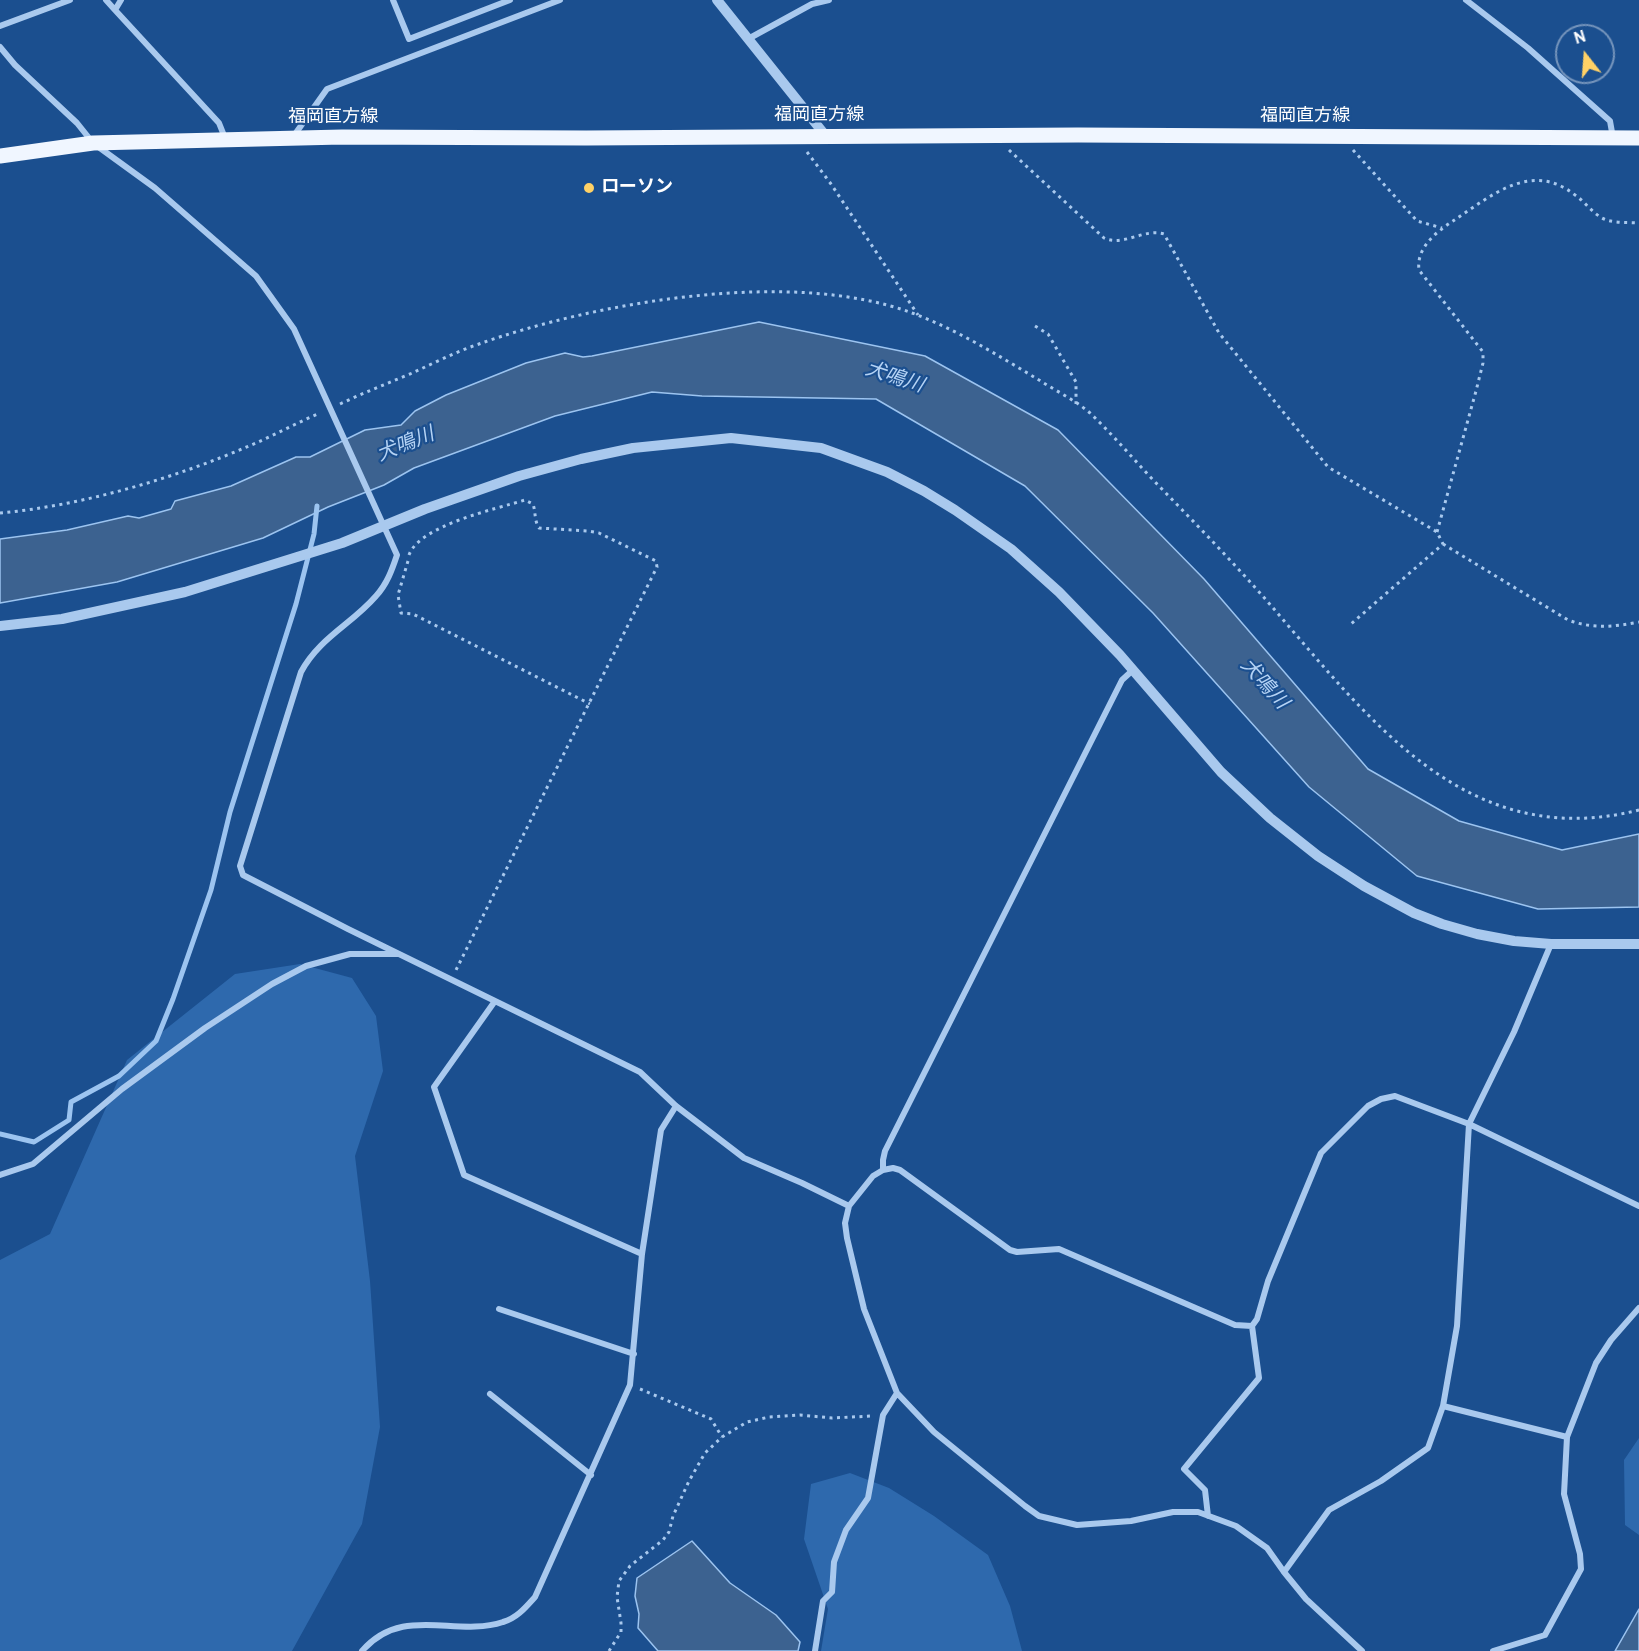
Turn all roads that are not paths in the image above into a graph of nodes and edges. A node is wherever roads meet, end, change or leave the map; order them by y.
1 (70, 0) edge
2 (106, 0) edge
3 (121, 0) edge
4 (393, 0) edge
5 (510, 0) edge
6 (560, 0) edge
7 (717, 0) edge
8 (829, 0) edge
9 (1466, 0) edge
10 (116, 10) junction
11 (0, 26) edge
12 (748, 39) junction
13 (0, 47) edge
14 (825, 135) junction
15 (293, 138) junction
16 (1614, 138) junction
17 (1639, 138) edge
18 (225, 139) junction
19 (93, 143) junction
20 (0, 156) edge
21 (385, 526) junction
22 (0, 626) edge
23 (1134, 670) junction
24 (1551, 944) junction
25 (1639, 944) edge
26 (402, 954) junction
27 (495, 1001) junction
28 (676, 1106) junction
29 (1469, 1124) junction
30 (883, 1170) junction
31 (0, 1175) edge
32 (849, 1206) junction
33 (1639, 1206) edge
34 (642, 1254) junction
35 (1639, 1308) edge
36 (500, 1309) dead end
37 (1252, 1326) junction
38 (634, 1354) junction
39 (897, 1393) junction
40 (490, 1394) dead end
41 (1443, 1406) junction
42 (1567, 1437) junction
43 (591, 1475) junction
44 (1208, 1516) junction
45 (1284, 1572) junction
46 (362, 1651) edge
47 (815, 1651) edge
48 (1362, 1651) edge
49 (1492, 1651) edge

1 - 11 street
2 - 10 street
3 - 10 street
4 - 5 street
6 - 15 street
7 - 12 street
8 - 12 street
9 - 16 street
10 - 18 street
12 - 14 street
13 - 19 street
14 - 15 main road, 福岡直方線
14 - 16 main road, 福岡直方線
15 - 18 main road, 福岡直方線
16 - 17 main road, 福岡直方線
18 - 19 main road, 福岡直方線
19 - 20 main road, 福岡直方線
19 - 21 street
21 - 22 street
21 - 23 street
21 - 26 street
23 - 24 street
23 - 30 street
24 - 25 street
24 - 29 street
26 - 27 street
26 - 31 street
27 - 28 street
27 - 34 street
28 - 32 street
28 - 34 street
29 - 33 street
29 - 37 street
29 - 41 street
30 - 32 street
30 - 37 street
32 - 39 street
34 - 38 street
35 - 42 street
36 - 38 street
37 - 44 street
38 - 43 street
39 - 44 street
39 - 47 street
40 - 43 street
41 - 42 street
41 - 45 street
42 - 49 street
43 - 46 street
44 - 45 street
45 - 48 street

